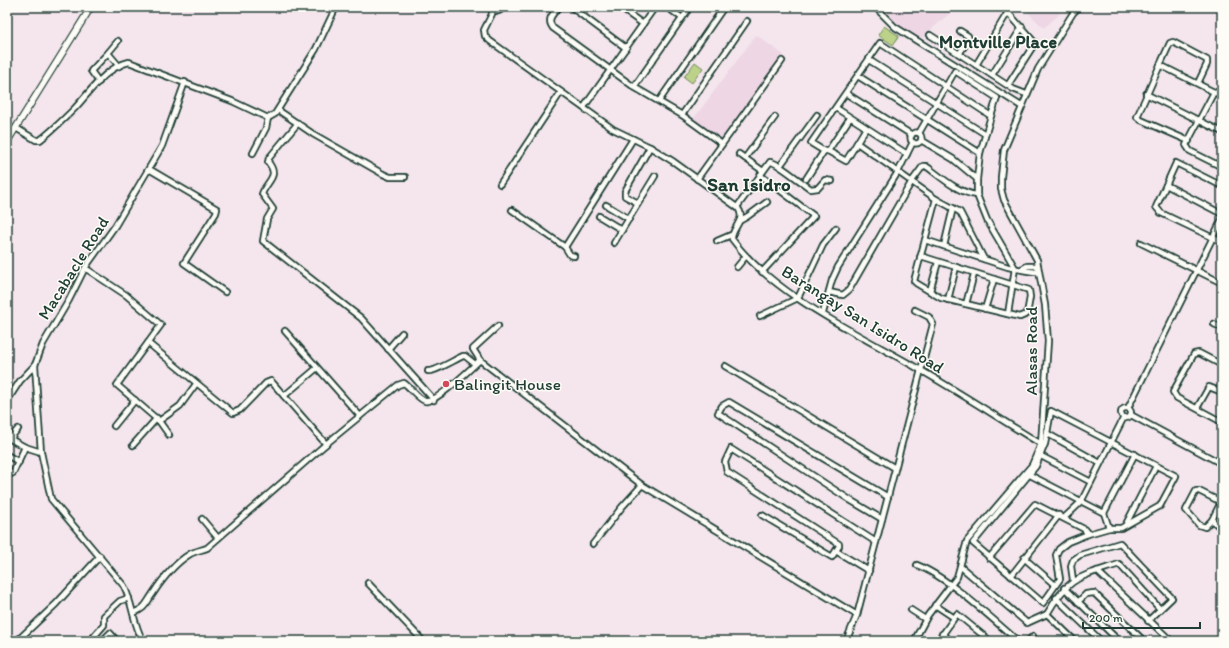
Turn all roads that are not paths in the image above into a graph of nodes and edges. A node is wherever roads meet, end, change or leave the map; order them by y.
1 (91, 7) edge
2 (336, 7) edge
3 (506, 7) edge
4 (559, 7) edge
5 (571, 7) edge
6 (619, 7) edge
7 (654, 7) edge
8 (667, 7) edge
9 (690, 7) edge
10 (724, 7) edge
11 (875, 7) edge
12 (1003, 7) edge
13 (1079, 7) edge
14 (1218, 7) edge
15 (492, 9) edge
16 (1222, 9) edge
17 (1008, 12) junction
18 (682, 18) junction
19 (747, 21) dead end
20 (643, 24) junction
21 (1022, 27) junction
22 (960, 31) dead end
23 (930, 35) dead end
24 (118, 40) dead end
25 (626, 48) junction
26 (108, 53) junction
27 (960, 54) junction
28 (869, 60) junction
29 (782, 61) dead end
30 (976, 65) junction
31 (1160, 65) junction
32 (119, 66) junction
33 (610, 69) junction
34 (992, 75) junction
35 (858, 76) junction
36 (99, 82) junction
37 (185, 82) junction
38 (1198, 83) junction
39 (1008, 85) junction
40 (634, 87) junction
41 (945, 87) junction
42 (560, 92) junction
43 (1214, 92) junction
44 (847, 94) junction
45 (1026, 94) junction
46 (1146, 94) junction
47 (1222, 96) edge
48 (659, 101) junction
49 (936, 103) junction
50 (1021, 106) junction
51 (584, 107) junction
52 (836, 108) junction
53 (278, 110) junction
54 (682, 115) junction
55 (817, 115) dead end
56 (991, 116) junction
57 (775, 117) dead end
58 (268, 118) junction
59 (850, 118) junction
60 (927, 120) junction
61 (1199, 121) junction
62 (298, 123) junction
63 (16, 128) junction
64 (866, 128) junction
65 (1222, 132) edge
66 (919, 133) junction
67 (985, 134) junction
68 (912, 135) junction
69 (633, 139) junction
70 (921, 140) junction
71 (1188, 140) junction
72 (7, 142) edge
73 (913, 142) junction
74 (857, 143) junction
75 (722, 144) junction
76 (650, 147) junction
77 (826, 151) junction
78 (253, 153) dead end
79 (980, 153) junction
80 (739, 154) dead end
81 (907, 154) junction
82 (745, 158) junction
83 (780, 166) junction
84 (1222, 167) edge
85 (149, 169) junction
86 (898, 172) junction
87 (762, 173) junction
88 (655, 176) dead end
89 (405, 177) dead end
90 (697, 179) junction
91 (806, 179) dead end
92 (977, 179) junction
93 (832, 180) dead end
94 (912, 181) junction
95 (500, 184) dead end
96 (1166, 185) junction
97 (1222, 186) edge
98 (977, 195) junction
99 (936, 199) junction
100 (767, 202) dead end
101 (638, 203) junction
102 (606, 206) dead end
103 (736, 206) junction
104 (953, 208) junction
105 (512, 210) dead end
106 (1222, 214) edge
107 (599, 216) dead end
108 (629, 219) junction
109 (1222, 219) edge
110 (741, 220) junction
111 (836, 228) dead end
112 (622, 230) junction
113 (731, 235) junction
114 (1213, 237) junction
115 (925, 240) junction
116 (717, 241) dead end
117 (1222, 242) edge
118 (1141, 243) dead end
119 (614, 244) dead end
120 (944, 246) junction
121 (565, 248) junction
122 (574, 256) dead end
123 (746, 256) junction
124 (920, 257) junction
125 (984, 259) junction
126 (938, 262) junction
127 (1038, 266) junction
128 (737, 267) dead end
129 (956, 267) junction
130 (85, 268) junction
131 (1015, 268) junction
132 (1022, 269) junction
133 (1196, 270) junction
134 (762, 272) junction
135 (1039, 272) junction
136 (974, 274) junction
137 (994, 279) junction
138 (1222, 283) edge
139 (1013, 285) junction
140 (930, 291) junction
141 (225, 292) dead end
142 (829, 292) junction
143 (798, 298) junction
144 (948, 300) junction
145 (966, 304) junction
146 (985, 309) junction
147 (915, 310) dead end
148 (823, 313) junction
149 (1008, 314) junction
150 (760, 316) dead end
151 (1214, 324) dead end
152 (498, 326) dead end
153 (1222, 328) edge
154 (285, 331) dead end
155 (402, 333) dead end
156 (148, 343) junction
157 (388, 350) junction
158 (478, 362) junction
159 (35, 365) junction
160 (1222, 365) edge
161 (725, 366) dead end
162 (317, 368) junction
163 (920, 370) junction
164 (428, 371) dead end
165 (196, 384) junction
166 (1222, 392) edge
167 (284, 396) junction
168 (135, 400) junction
169 (434, 400) junction
170 (7, 401) edge
171 (1128, 408) junction
172 (1197, 408) junction
173 (1131, 415) junction
174 (360, 416) junction
175 (1124, 417) junction
176 (158, 419) junction
177 (1222, 422) edge
178 (114, 426) dead end
179 (18, 429) dead end
180 (1048, 434) junction
181 (169, 435) dead end
182 (1111, 442) junction
183 (326, 444) junction
184 (1041, 444) junction
185 (133, 445) dead end
186 (26, 447) junction
187 (41, 452) junction
188 (1135, 454) junction
189 (7, 455) edge
190 (1041, 456) junction
191 (18, 462) junction
192 (1100, 463) junction
193 (1222, 464) edge
194 (1156, 466) junction
195 (895, 468) junction
196 (7, 470) edge
197 (1030, 475) junction
198 (1091, 482) junction
199 (642, 485) junction
200 (888, 497) junction
201 (1080, 502) junction
202 (1221, 503) edge
203 (1104, 513) junction
204 (762, 515) dead end
205 (1059, 515) junction
206 (1064, 518) junction
207 (202, 519) dead end
208 (882, 519) junction
209 (1212, 520) junction
210 (1126, 524) junction
211 (1109, 528) junction
212 (1222, 530) edge
213 (1088, 534) junction
214 (218, 538) junction
215 (876, 542) junction
216 (593, 544) dead end
217 (836, 551) junction
218 (100, 556) junction
219 (989, 558) junction
220 (1024, 558) junction
221 (917, 565) dead end
222 (961, 567) junction
223 (1097, 571) junction
224 (869, 572) junction
225 (1011, 576) junction
226 (1073, 580) junction
227 (368, 583) dead end
228 (1055, 585) junction
229 (951, 586) junction
230 (1064, 588) junction
231 (129, 598) junction
232 (1056, 598) junction
233 (1078, 602) junction
234 (935, 605) junction
235 (1160, 609) junction
236 (911, 610) dead end
237 (133, 613) junction
238 (857, 614) junction
239 (1046, 614) junction
240 (927, 617) junction
241 (953, 617) junction
242 (1148, 621) junction
243 (942, 634) junction
244 (1032, 636) dead end
245 (1015, 640) edge
246 (17, 641) edge
247 (90, 641) edge
248 (102, 641) edge
249 (117, 641) edge
250 (142, 641) edge
251 (423, 641) edge
252 (846, 641) edge
253 (914, 641) edge
254 (938, 641) edge
255 (951, 641) edge
256 (990, 641) edge
257 (1028, 641) edge
258 (1075, 641) edge
259 (1101, 641) edge
260 (1119, 641) edge
261 (1144, 641) edge
262 (1171, 641) edge

1 - 63 main road
2 - 53 street
3 - 15 street
4 - 33 street
5 - 25 street
6 - 20 street
7 - 20 street
8 - 18 street
9 - 18 street
10 - 48 street
11 - 50 street
12 - 17 street
13 - 45 street, Alasas Road
14 - 16 street
15 - 42 street
17 - 21 street
17 - 30 street
18 - 40 street
19 - 54 street
20 - 25 street
21 - 34 street
21 - 39 street
22 - 27 street
23 - 27 street
24 - 26 street
25 - 33 street
26 - 32 street
26 - 36 street
27 - 30 street
28 - 35 street
28 - 41 street
28 - 49 street
29 - 75 street
30 - 34 street
31 - 38 street
31 - 38 street
31 - 46 street
32 - 36 street
32 - 37 street
33 - 40 street
33 - 51 street
34 - 39 street
35 - 44 street
35 - 60 street
36 - 63 street
37 - 58 street
37 - 85 street, Macabacle Road
38 - 43 street
39 - 45 street
40 - 48 street
41 - 49 street
41 - 56 street
41 - 56 street
42 - 51 street
42 - 95 street
43 - 47 street
43 - 61 street
44 - 52 street
44 - 68 street
45 - 50 street, Alasas Road
46 - 61 street
46 - 71 street
48 - 54 street
49 - 60 street
49 - 67 street
50 - 127 street, Alasas Road
51 - 69 street
52 - 59 street
52 - 77 street
53 - 58 street
53 - 62 street
54 - 75 street
55 - 83 street
56 - 67 street
57 - 82 street
58 - 78 street
59 - 64 street
59 - 77 street
60 - 66 street
60 - 79 street
61 - 65 street
61 - 71 street
62 - 89 street
62 - 157 street
63 - 72 main road
64 - 74 street
64 - 81 street
66 - 68 street
66 - 70 street
67 - 79 street
68 - 73 street
69 - 76 street
69 - 121 street
70 - 73 street
70 - 92 street
71 - 84 street
73 - 81 street
74 - 77 street
74 - 86 street
75 - 90 street
76 - 90 street
76 - 101 street
77 - 91 street
79 - 92 street
80 - 82 street
81 - 86 street
82 - 87 street
83 - 87 street
83 - 93 street
85 - 130 street, Macabacle Road
85 - 141 street
86 - 94 street
86 - 142 street
87 - 103 street
87 - 134 street
88 - 101 street
90 - 103 street
92 - 98 street
94 - 98 street
94 - 99 street
94 - 142 street
96 - 97 street
96 - 106 street
96 - 114 street
98 - 131 street
99 - 104 street
99 - 115 street
100 - 110 street
101 - 108 street
102 - 108 street
103 - 110 street
104 - 120 street
104 - 125 street
105 - 121 street
107 - 112 street
108 - 112 street
109 - 114 street
110 - 113 street
111 - 143 street
112 - 119 street
113 - 116 street
113 - 123 street, Barangay San Isidro Road
114 - 117 street
114 - 133 street
115 - 120 street
115 - 124 street
118 - 133 street
120 - 125 street
121 - 122 street
123 - 128 street
123 - 134 street, Barangay San Isidro Road
124 - 126 street
124 - 140 street
125 - 131 street
126 - 129 street
126 - 140 street
127 - 132 street
127 - 135 street, Alasas Road
129 - 136 street
129 - 144 street
130 - 156 street
130 - 159 street, Macabacle Road
131 - 132 street
131 - 139 street
132 - 135 street
133 - 138 street
133 - 171 street
134 - 143 street, Barangay San Isidro Road
135 - 184 street, Alasas Road
136 - 137 street
136 - 145 street
137 - 139 street
137 - 146 street
139 - 149 street
139 - 149 street
140 - 144 street
142 - 148 street
143 - 148 street, Barangay San Isidro Road
143 - 150 street
144 - 145 street
145 - 146 street
146 - 149 street
147 - 163 street
148 - 163 street, Barangay San Isidro Road
151 - 153 street
152 - 158 street
154 - 162 street
155 - 157 street
156 - 165 street
156 - 168 street
157 - 169 street
158 - 164 street
158 - 169 street
158 - 199 street
159 - 170 street
159 - 187 street, Macabacle Road
160 - 172 street
161 - 195 street
162 - 167 street
162 - 174 street
163 - 184 street, Barangay San Isidro Road
163 - 195 street
165 - 167 street
165 - 176 street
166 - 172 street
167 - 183 street
168 - 176 street
168 - 178 street
169 - 174 street
171 - 173 street
171 - 175 street
172 - 177 street
173 - 175 street
173 - 193 street
174 - 183 street
175 - 182 street
176 - 181 street
176 - 185 street
179 - 186 street
180 - 182 street
180 - 190 street
180 - 192 street
182 - 188 street
182 - 192 street
183 - 214 street
184 - 222 street, Alasas Road
186 - 187 street
186 - 191 street
187 - 218 street, Macabacle Road
188 - 194 street
188 - 203 street
189 - 191 street
190 - 197 street
190 - 198 street
191 - 196 street
192 - 198 street
194 - 210 street
194 - 210 street
195 - 200 street
197 - 201 street
197 - 219 street
198 - 201 street
199 - 216 street
199 - 238 street
200 - 208 street
200 - 208 street
201 - 203 street
201 - 206 street
202 - 209 street
202 - 209 street
203 - 211 street
204 - 217 street
205 - 206 street
205 - 219 street
205 - 220 street
206 - 213 street
207 - 214 street
208 - 215 street
209 - 212 street
210 - 211 street
211 - 213 street
213 - 228 street
214 - 237 street
215 - 217 street
215 - 224 street
217 - 224 street
218 - 231 street, Macabacle Road
218 - 246 street
219 - 225 street
220 - 225 street
220 - 228 street
221 - 229 street
222 - 229 street, Alasas Road
222 - 239 street
223 - 226 street
223 - 235 street
223 - 242 street
224 - 238 street
225 - 228 street
226 - 230 street
226 - 235 street
227 - 251 street
229 - 234 street, Alasas Road
229 - 245 street
230 - 232 street
230 - 233 street
231 - 237 street, Macabacle Road
231 - 247 street
232 - 239 street
232 - 259 street
233 - 260 street
233 - 261 street
234 - 240 street, Alasas Road
234 - 241 street
235 - 242 street
236 - 240 street
237 - 250 street, Macabacle Road
238 - 252 street
239 - 258 street
240 - 253 street, Alasas Road
241 - 243 street
241 - 256 street
242 - 262 street
243 - 254 street
243 - 255 street
244 - 257 street
248 - 249 street

